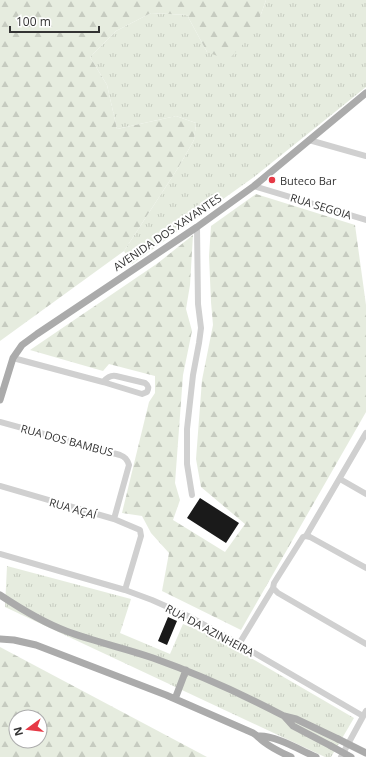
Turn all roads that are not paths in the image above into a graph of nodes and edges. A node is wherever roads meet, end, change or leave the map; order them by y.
1 (366, 93) edge
2 (309, 140) junction
3 (366, 156) edge
4 (254, 186) junction
5 (366, 220) edge
6 (197, 227) junction
7 (13, 358) junction
8 (103, 382) junction
9 (0, 400) edge
10 (0, 422) edge
11 (366, 433) edge
12 (340, 479) junction
13 (0, 486) edge
14 (366, 494) edge
15 (192, 495) dead end
16 (114, 519) junction
17 (304, 537) junction
18 (0, 554) edge
19 (366, 568) edge
20 (273, 588) junction
21 (125, 590) junction
22 (0, 595) edge
23 (0, 639) edge
24 (239, 644) junction
25 (366, 644) edge
26 (186, 670) junction
27 (175, 699) junction
28 (282, 715) junction
29 (363, 716) edge
30 (256, 735) junction
31 (366, 753) edge
32 (291, 757) edge
33 (316, 757) edge
34 (340, 757) edge
35 (351, 757) edge

1 - 2 main road, AVENIDA DOS XAVANTES
2 - 3 street
2 - 4 main road, AVENIDA DOS XAVANTES
4 - 5 street, RUA SEGOIA
4 - 6 main road, AVENIDA DOS XAVANTES
6 - 7 main road, AVENIDA DOS XAVANTES
6 - 15 street
7 - 8 street
7 - 9 main road, AVENIDA DOS XAVANTES
8 - 8 street
10 - 16 street, RUA DOS BAMBUS
11 - 12 street
12 - 14 street
12 - 17 street
13 - 16 street, RUA AÇAÍ
16 - 21 street, RUA AÇAÍ
17 - 19 street
17 - 20 street
18 - 21 street, RUA DA AZINHEIRA
20 - 24 street
20 - 25 street
21 - 24 street, RUA DA AZINHEIRA
22 - 26 main road
23 - 27 main road
24 - 29 street, RUA DA AZINHEIRA
26 - 27 main road
26 - 28 main road
27 - 30 main road
28 - 31 main road, bridge
28 - 35 main road, bridge
29 - 34 street
30 - 32 main road
30 - 33 main road

